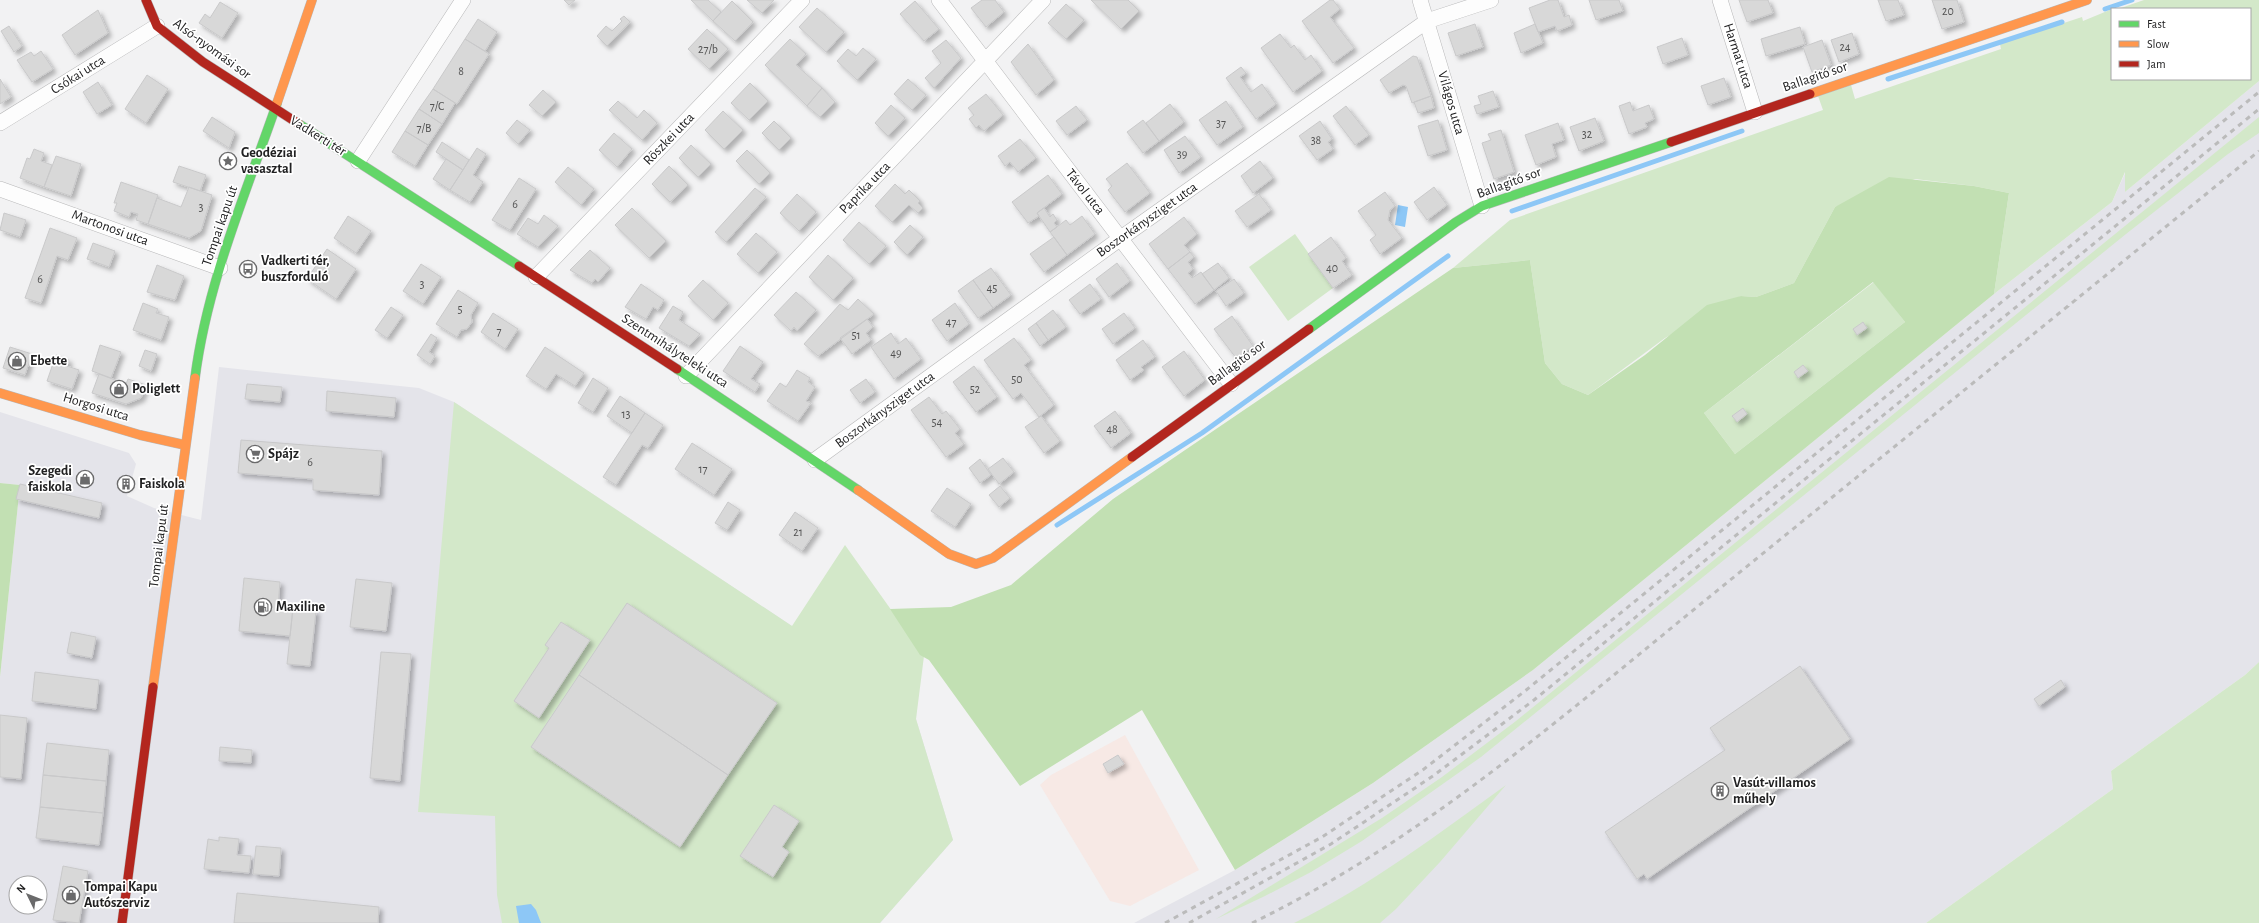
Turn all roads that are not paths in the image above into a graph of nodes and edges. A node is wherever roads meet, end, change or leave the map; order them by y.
1 (146, 0) edge
2 (312, 0) edge
3 (463, 0) edge
4 (802, 0) edge
5 (939, 0) edge
6 (1044, 0) edge
7 (1420, 0) edge
8 (1491, 0) edge
9 (1720, 0) edge
10 (2082, 1) edge
11 (1427, 21) junction
12 (157, 26) junction
13 (985, 61) junction
14 (275, 110) junction
15 (1755, 112) junction
16 (0, 123) edge
17 (358, 161) junction
18 (0, 189) edge
19 (1482, 206) junction
20 (1121, 238) junction
21 (220, 268) junction
22 (536, 277) junction
23 (686, 376) junction
24 (1231, 384) junction
25 (0, 393) edge
26 (185, 445) junction
27 (815, 460) junction
28 (976, 564) joint
29 (122, 923) edge

1 - 12 street, Alsó-nyomási sor
2 - 14 street, Vadkerti tér
3 - 17 street, Vadkerti tér
4 - 22 street, Röszkei utca
5 - 13 street, Távol utca
6 - 13 street, Paprika utca
7 - 11 street, Világos utca
8 - 11 street, Boszorkánysziget utca
9 - 15 street, Harmat utca
10 - 15 street, Ballagitó sor
11 - 19 street, Világos utca
11 - 20 street, Boszorkánysziget utca
12 - 14 street, Alsó-nyomási sor
12 - 16 street, Csókai utca
13 - 20 street, Távol utca
13 - 23 street, Paprika utca
14 - 17 street, Vadkerti tér
14 - 21 street, Tompai kapu út
15 - 19 street, Ballagitó sor
17 - 22 street, Szentmihályteleki utca
18 - 21 street, Martonosi utca
19 - 24 street, Ballagitó sor
20 - 24 street, Távol utca
20 - 27 street, Boszorkánysziget utca
21 - 26 street, Tompai kapu út
22 - 23 street, Szentmihályteleki utca
23 - 27 street, Szentmihályteleki utca
24 - 28 street, Ballagitó sor
25 - 26 street, Horgosi utca
26 - 29 street, Tompai kapu út
27 - 28 street, Szentmihályteleki utca

